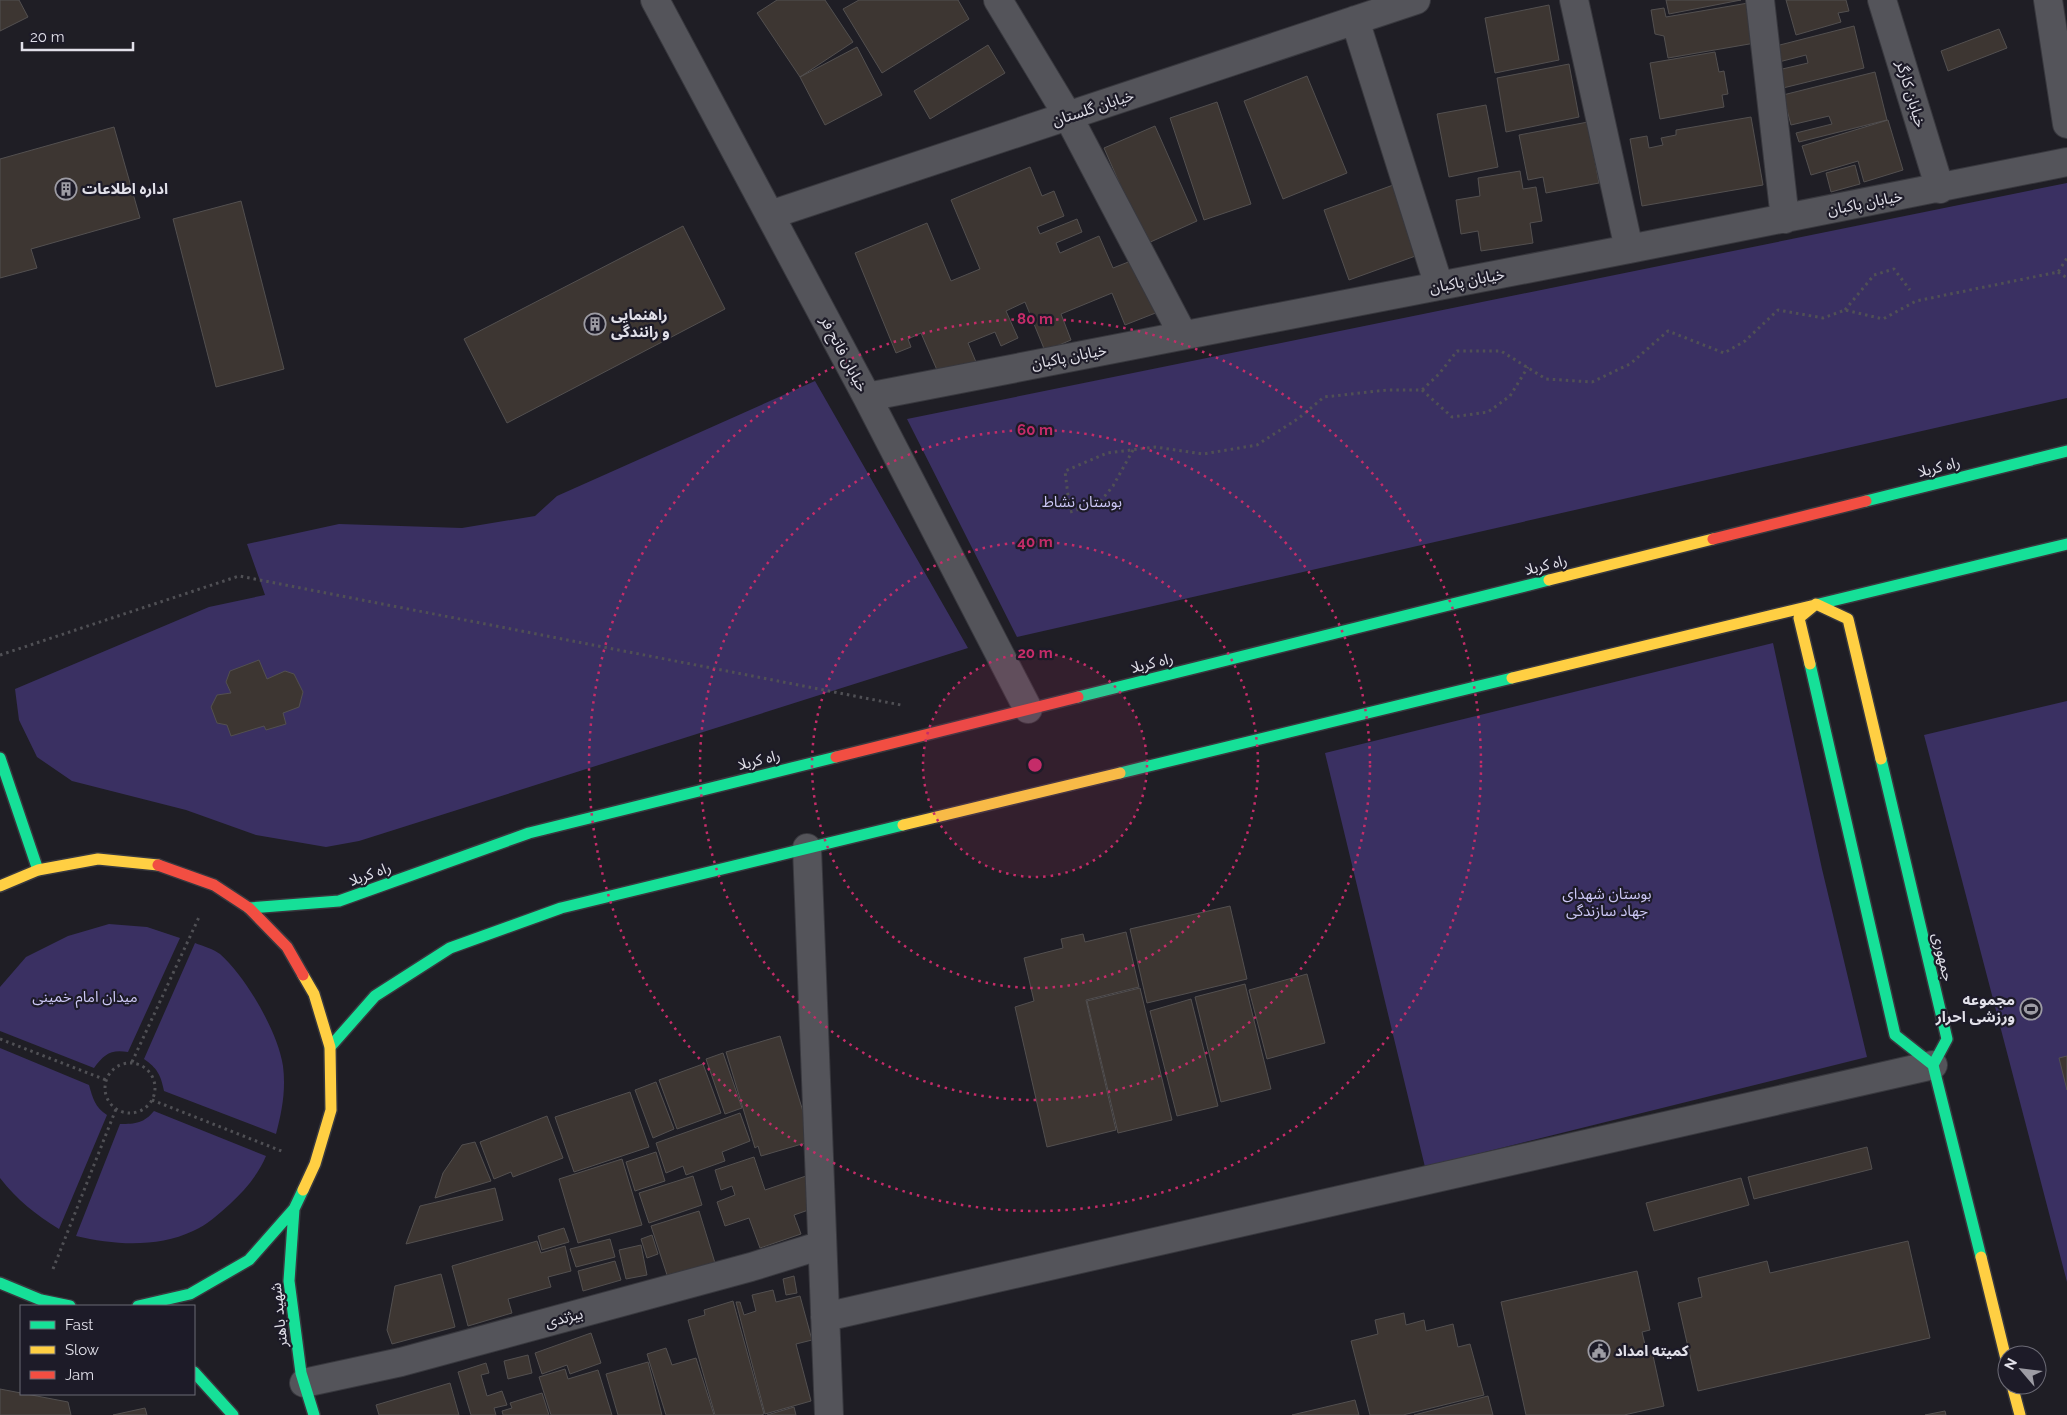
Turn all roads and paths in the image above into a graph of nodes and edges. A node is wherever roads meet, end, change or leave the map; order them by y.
1 (656, 0) edge
2 (998, 0) edge
3 (1416, 0) edge
4 (1574, 0) edge
5 (1760, 0) edge
6 (1882, 0) edge
7 (2048, 0) edge
8 (1355, 20) junction
9 (1068, 116) junction
10 (2067, 124) edge
11 (2067, 162) edge
12 (1940, 189) junction
13 (770, 215) junction
14 (1785, 219) junction
15 (1629, 250) junction
16 (2067, 258) edge
17 (2058, 272) junction
18 (2067, 278) edge
19 (1439, 286) junction
20 (1910, 290) dead end
21 (1845, 310) junction
22 (1183, 335) junction
23 (1528, 368) junction
24 (1422, 390) junction
25 (867, 397) junction
26 (1133, 450) junction
27 (2067, 451) edge
28 (2067, 544) edge
29 (1816, 604) junction
30 (0, 655) edge
31 (902, 705) dead end
32 (1028, 709) junction
33 (0, 758) edge
34 (807, 848) junction
35 (38, 870) junction
36 (214, 885) junction
37 (0, 886) edge
38 (249, 908) junction
39 (0, 1039) edge
40 (330, 1046) junction
41 (132, 1062) junction
42 (1933, 1065) junction
43 (106, 1080) junction
44 (152, 1100) junction
45 (116, 1109) junction
46 (315, 1164) junction
47 (294, 1209) junction
48 (822, 1245) junction
49 (1, 1284) edge
50 (41, 1300) junction
51 (65, 1305) edge
52 (142, 1305) edge
53 (825, 1317) junction
54 (2003, 1345) edge
55 (195, 1373) edge
56 (304, 1383) junction
57 (2015, 1395) edge
58 (233, 1415) edge
59 (314, 1415) edge
60 (829, 1415) edge
61 (2020, 1415) edge

1 - 13 street, خیابان فاتح فر
2 - 9 street
3 - 8 street, خیابان گلستان
4 - 15 street
5 - 14 street
6 - 12 street, خیابان کارگر
7 - 10 street
8 - 9 street, خیابان گلستان
8 - 19 street
9 - 13 street, خیابان گلستان
9 - 22 street
11 - 12 street, خیابان پاکبان
12 - 14 street, خیابان پاکبان
13 - 25 street, خیابان فاتح فر
14 - 15 street, خیابان پاکبان
15 - 19 street, خیابان پاکبان
16 - 17 path
17 - 18 path
17 - 21 path
19 - 22 street, خیابان پاکبان
20 - 21 path
21 - 23 path
22 - 25 street, خیابان پاکبان
23 - 24 path
23 - 24 path
24 - 26 path
25 - 32 street, خیابان فاتح فر
26 - 26 path
27 - 32 main road, راه کربلا
28 - 29 main road
29 - 34 main road
29 - 42 main road, جمهوری
29 - 42 main road
30 - 31 path
32 - 38 main road, راه کربلا
33 - 35 main road
34 - 40 main road
34 - 48 street
35 - 36 main road
35 - 37 main road
36 - 38 main road
36 - 41 path
38 - 40 main road
39 - 43 path
40 - 46 main road
41 - 43 path
41 - 44 path
42 - 53 street
42 - 54 main road
43 - 45 path
44 - 45 path
44 - 46 path
45 - 50 path
46 - 47 main road
47 - 52 main road
47 - 56 main road, شهید باهنر
48 - 53 street
48 - 56 street, بیژندی
49 - 50 main road
50 - 51 main road
53 - 60 street
55 - 58 main road
56 - 59 main road, شهید باهنر
57 - 61 main road

